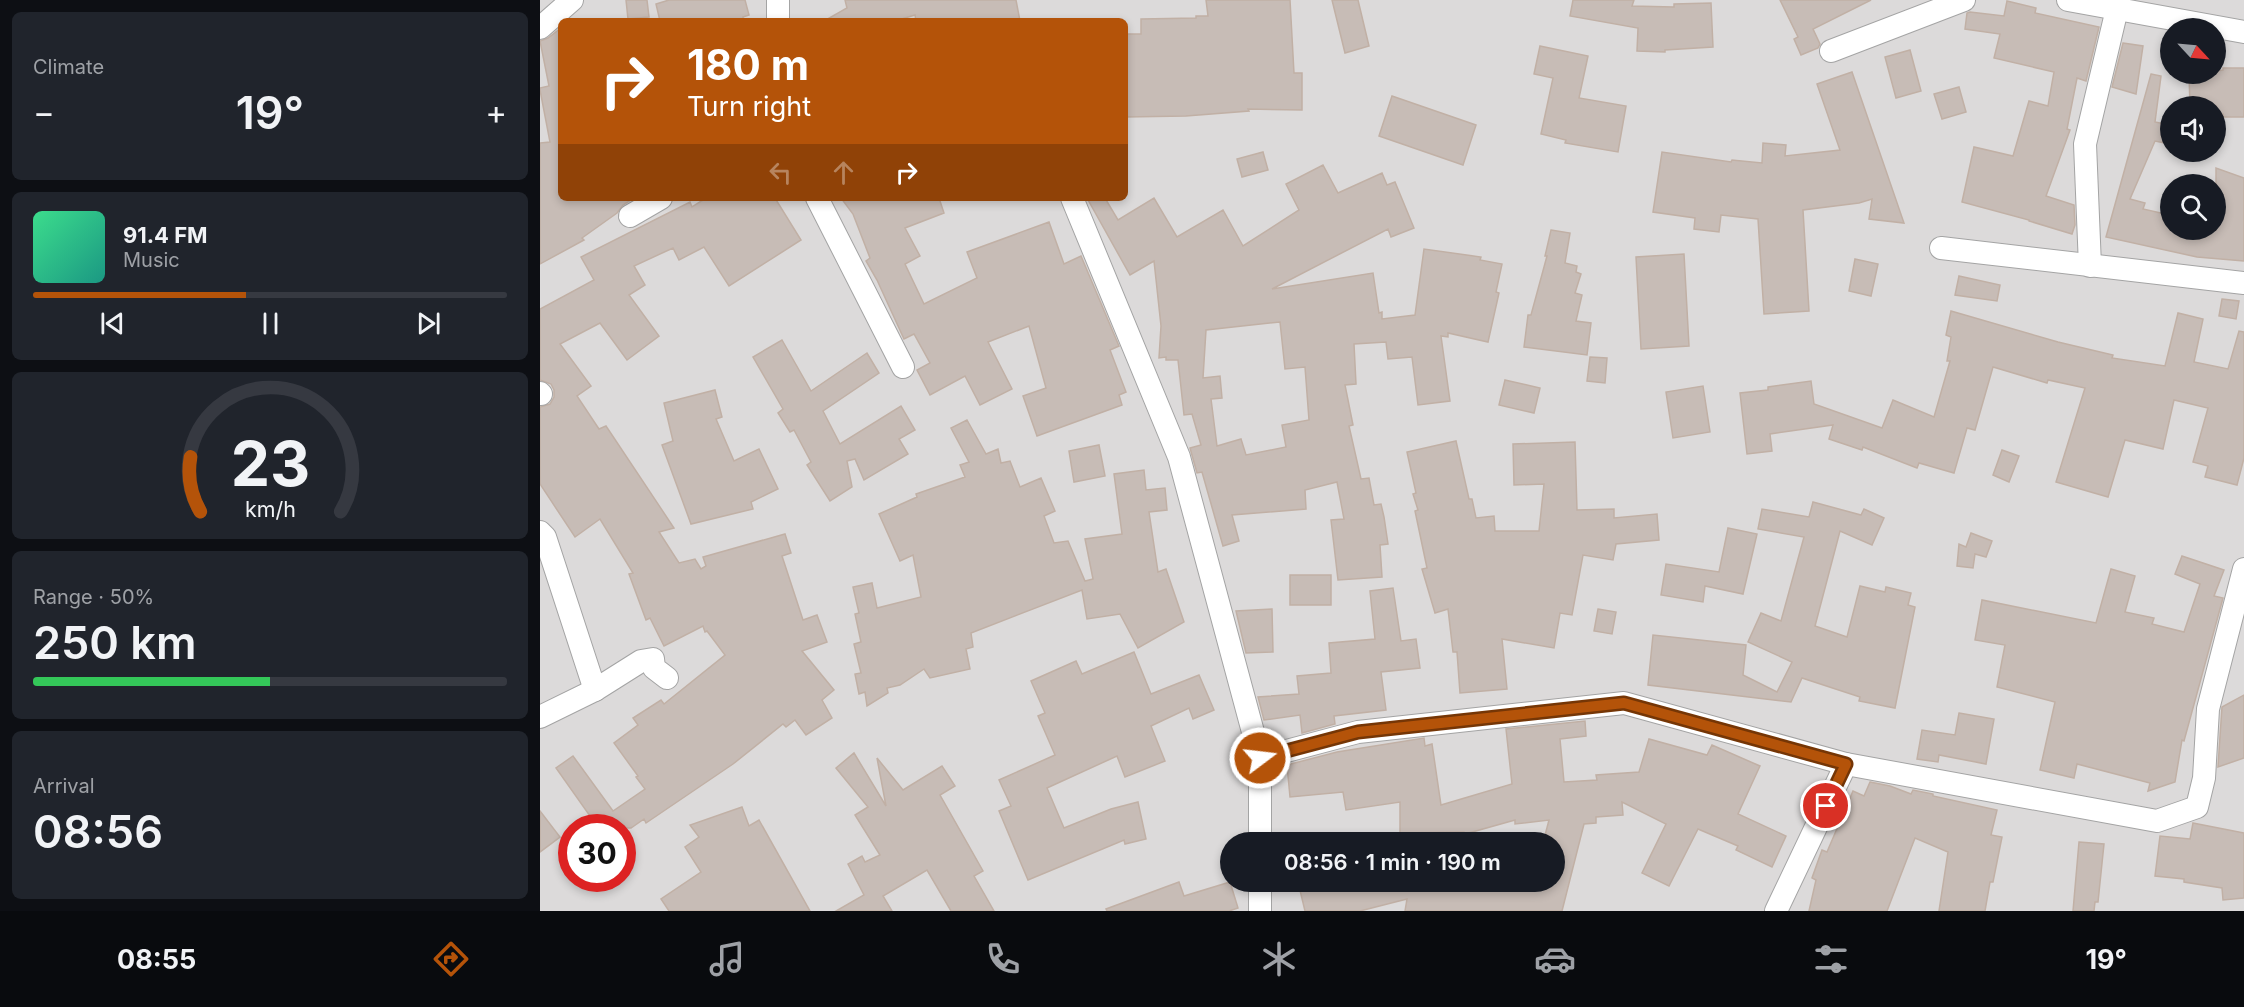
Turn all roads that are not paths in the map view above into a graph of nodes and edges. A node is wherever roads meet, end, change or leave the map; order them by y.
1 (572, 0) edge
2 (778, 0) edge
3 (1964, 0) edge
4 (2068, 0) edge
5 (2117, 9) junction
6 (778, 18) edge
7 (540, 28) edge
8 (2244, 32) edge
9 (1831, 51) dead end
10 (657, 201) edge
11 (819, 201) edge
12 (1073, 201) edge
13 (630, 216) dead end
14 (1941, 248) dead end
15 (2090, 266) junction
16 (2244, 283) edge
17 (903, 367) dead end
18 (540, 532) edge
19 (2244, 569) edge
20 (667, 678) dead end
21 (595, 690) junction
22 (541, 716) edge
23 (1260, 758) junction
24 (1846, 764) junction
25 (1260, 832) edge
26 (1260, 892) edge
27 (1260, 911) edge
28 (1776, 911) edge

1 - 7 street
2 - 6 street
3 - 9 street
4 - 5 street
5 - 8 street
5 - 15 street
10 - 13 street
11 - 17 street
12 - 23 street
14 - 15 street
15 - 16 street
18 - 21 street
19 - 24 street
20 - 21 street
21 - 22 street
23 - 24 street
23 - 25 street
24 - 28 street
26 - 27 street

